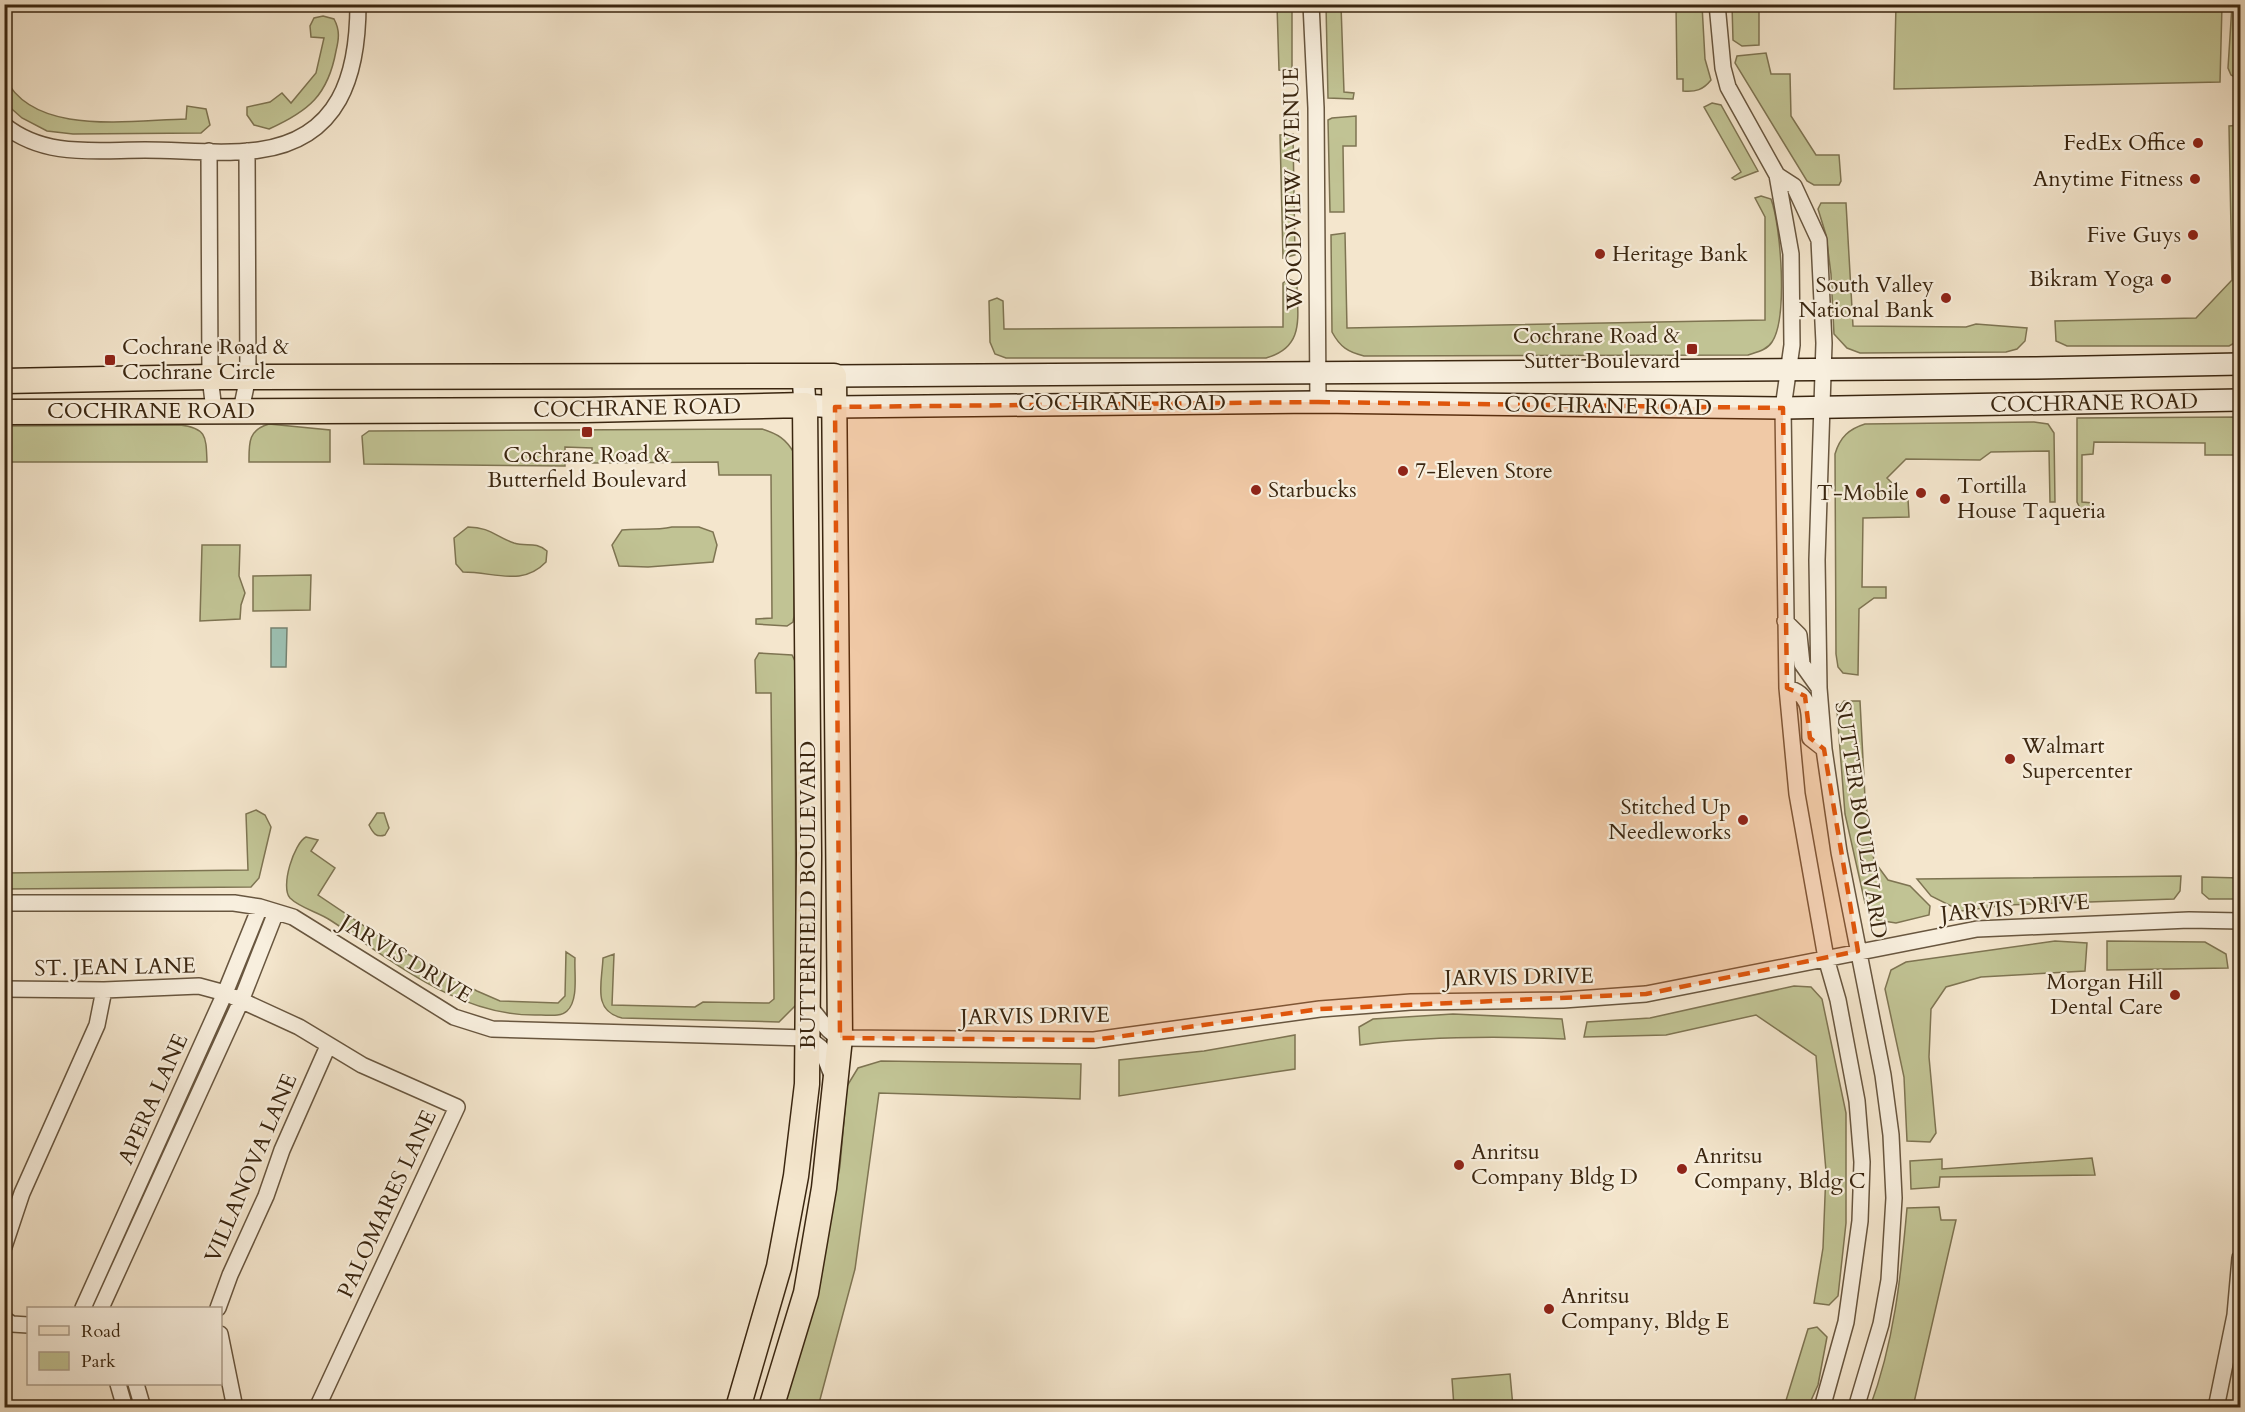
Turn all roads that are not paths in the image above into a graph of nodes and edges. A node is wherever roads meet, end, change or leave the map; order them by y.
1 (358, 4) edge
2 (1311, 4) edge
3 (1717, 4) edge
4 (4, 125) edge
5 (209, 151) junction
6 (247, 151) junction
7 (1777, 175) junction
8 (2241, 364) edge
9 (1823, 368) junction
10 (1788, 369) junction
11 (1319, 372) junction
12 (803, 375) junction
13 (834, 376) junction
14 (210, 377) junction
15 (248, 377) junction
16 (4, 381) edge
17 (2241, 400) edge
18 (1318, 402) junction
19 (806, 405) junction
20 (835, 407) junction
21 (1821, 407) junction
22 (1783, 408) junction
23 (214, 410) junction
24 (241, 410) junction
25 (4, 412) edge
26 (1785, 621) junction
27 (1787, 688) junction
28 (1819, 688) junction
29 (1824, 748) junction
30 (4, 903) edge
31 (260, 907) junction
32 (276, 912) junction
33 (2241, 921) edge
34 (1858, 951) junction
35 (1826, 958) junction
36 (4, 989) edge
37 (104, 990) junction
38 (225, 993) junction
39 (241, 1001) junction
40 (808, 1006) junction
41 (808, 1038) junction
42 (840, 1038) junction
43 (328, 1046) junction
44 (835, 1082) junction
45 (4, 1247) edge
46 (2241, 1258) edge
47 (83, 1307) edge
48 (101, 1307) edge
49 (218, 1307) edge
50 (4, 1319) edge
51 (27, 1325) edge
52 (222, 1344) edge
53 (119, 1385) edge
54 (136, 1385) edge
55 (125, 1407) edge
56 (142, 1407) edge
57 (235, 1407) edge
58 (317, 1407) edge
59 (738, 1407) edge
60 (771, 1407) edge
61 (1822, 1407) edge
62 (1856, 1407) edge
63 (2216, 1407) edge

1 - 6 street
2 - 11 street, WOODVIEW AVENUE
3 - 7 street, SUTTER BOULEVARD
4 - 5 street
5 - 6 street
5 - 14 street
6 - 15 street
7 - 9 street, SUTTER BOULEVARD
7 - 10 street, SUTTER BOULEVARD
8 - 9 main road, COCHRANE ROAD
9 - 10 main road, COCHRANE ROAD
9 - 21 street, SUTTER BOULEVARD
10 - 11 main road, COCHRANE ROAD
10 - 22 street, SUTTER BOULEVARD
11 - 13 main road, COCHRANE ROAD
11 - 18 street, WOODVIEW AVENUE
12 - 13 main road, COCHRANE ROAD
12 - 15 main road, COCHRANE ROAD
12 - 19 main road, BUTTERFIELD BOULEVARD
13 - 20 main road, BUTTERFIELD BOULEVARD
14 - 15 main road, COCHRANE ROAD
14 - 16 main road, COCHRANE ROAD
14 - 23 street
15 - 24 street
17 - 21 main road, COCHRANE ROAD
18 - 20 main road, COCHRANE ROAD
18 - 22 main road, COCHRANE ROAD
19 - 20 main road, COCHRANE ROAD
19 - 24 main road, COCHRANE ROAD
19 - 40 main road, BUTTERFIELD BOULEVARD
20 - 42 main road, BUTTERFIELD BOULEVARD
21 - 22 main road, COCHRANE ROAD
21 - 28 street, SUTTER BOULEVARD
22 - 26 street, SUTTER BOULEVARD
23 - 24 main road, COCHRANE ROAD
23 - 25 main road, COCHRANE ROAD
26 - 27 street, SUTTER BOULEVARD
26 - 28 street
27 - 29 street
27 - 35 street, SUTTER BOULEVARD
28 - 29 street, SUTTER BOULEVARD
29 - 34 street, SUTTER BOULEVARD
30 - 31 street, JARVIS DRIVE
31 - 32 street, JARVIS DRIVE
31 - 38 street, APERA LANE
32 - 39 street, APERA LANE
32 - 41 street, JARVIS DRIVE
33 - 34 street, JARVIS DRIVE
34 - 35 street, JARVIS DRIVE
34 - 62 street, SUTTER BOULEVARD
35 - 42 street, JARVIS DRIVE
35 - 61 street, SUTTER BOULEVARD
36 - 37 street, ST. JEAN LANE
37 - 38 street, ST. JEAN LANE
37 - 45 street
38 - 39 street, ST. JEAN LANE
38 - 47 street, APERA LANE
39 - 43 street, PALOMARES LANE
39 - 48 street, APERA LANE
40 - 41 main road, BUTTERFIELD BOULEVARD
40 - 42 street
41 - 44 street
41 - 59 main road, BUTTERFIELD BOULEVARD
42 - 44 main road, BUTTERFIELD BOULEVARD
43 - 49 street, VILLANOVA LANE
43 - 58 street, PALOMARES LANE
44 - 60 main road, BUTTERFIELD BOULEVARD
46 - 63 street
50 - 51 street
52 - 57 street
53 - 55 street
54 - 56 street

